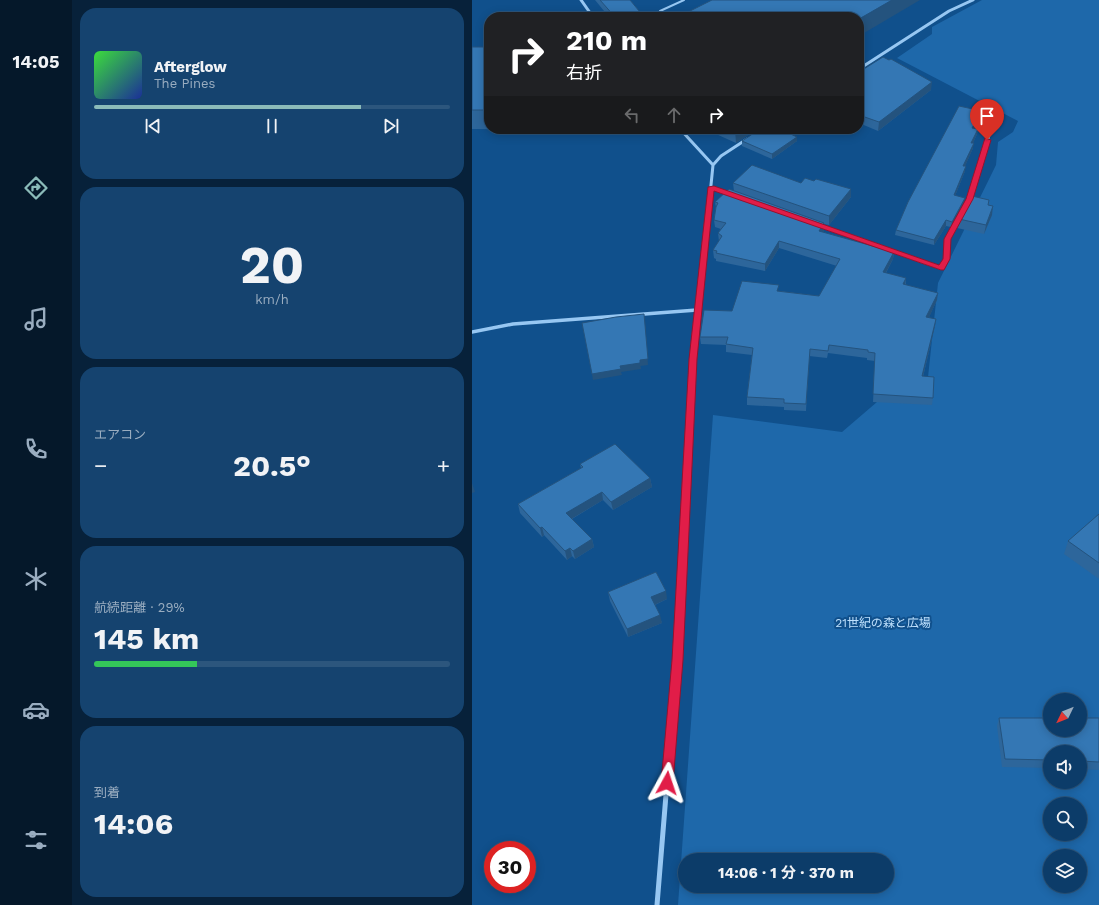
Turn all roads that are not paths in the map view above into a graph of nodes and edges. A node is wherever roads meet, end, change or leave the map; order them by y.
1 (581, 0) edge
2 (684, 0) edge
3 (973, 0) edge
4 (590, 12) edge
5 (660, 12) edge
6 (864, 66) edge
7 (992, 125) dead end
8 (685, 134) edge
9 (750, 137) edge
10 (713, 165) junction
11 (711, 187) junction
12 (733, 195) edge
13 (815, 224) edge
14 (697, 310) junction
15 (472, 332) edge
16 (657, 905) edge

1 - 4 street
2 - 5 lane
3 - 6 street
7 - 13 street
8 - 10 street
9 - 10 street
10 - 11 street
11 - 12 street
11 - 14 street
14 - 15 street
14 - 16 street

